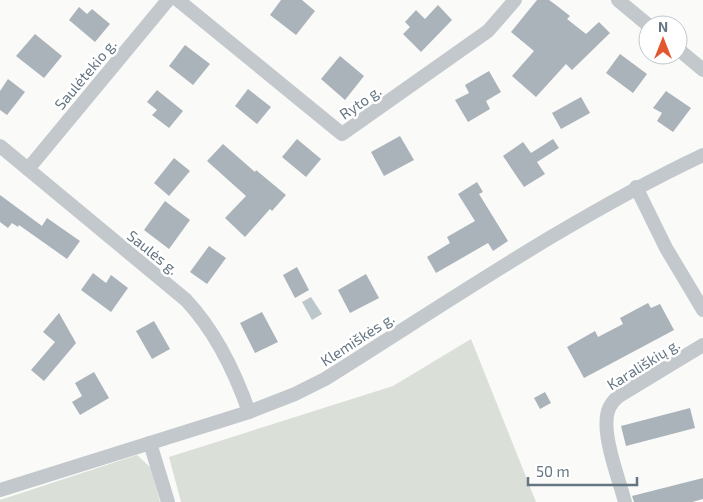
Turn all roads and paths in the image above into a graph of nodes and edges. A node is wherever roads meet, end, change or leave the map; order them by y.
1 (168, 0) edge
2 (178, 0) edge
3 (515, 0) edge
4 (618, 0) edge
5 (638, 17) edge
6 (688, 57) edge
7 (703, 70) edge
8 (0, 146) edge
9 (703, 155) edge
10 (28, 169) junction
11 (636, 187) junction
12 (703, 310) edge
13 (703, 345) edge
14 (248, 412) junction
15 (150, 443) junction
16 (0, 490) edge
17 (168, 502) edge
18 (625, 502) edge

1 - 10 street, Saulėtekio g.
2 - 3 street, Ryto g.
4 - 5 street
6 - 7 street
8 - 10 street, Saulės g.
9 - 11 street, Klemiškės g.
10 - 14 street, Saulės g.
11 - 12 street
11 - 14 street, Klemiškės g.
13 - 18 street, Karališkių g.
14 - 15 street, Klemiškės g.
15 - 16 street, Klemiškės g.
15 - 17 street

